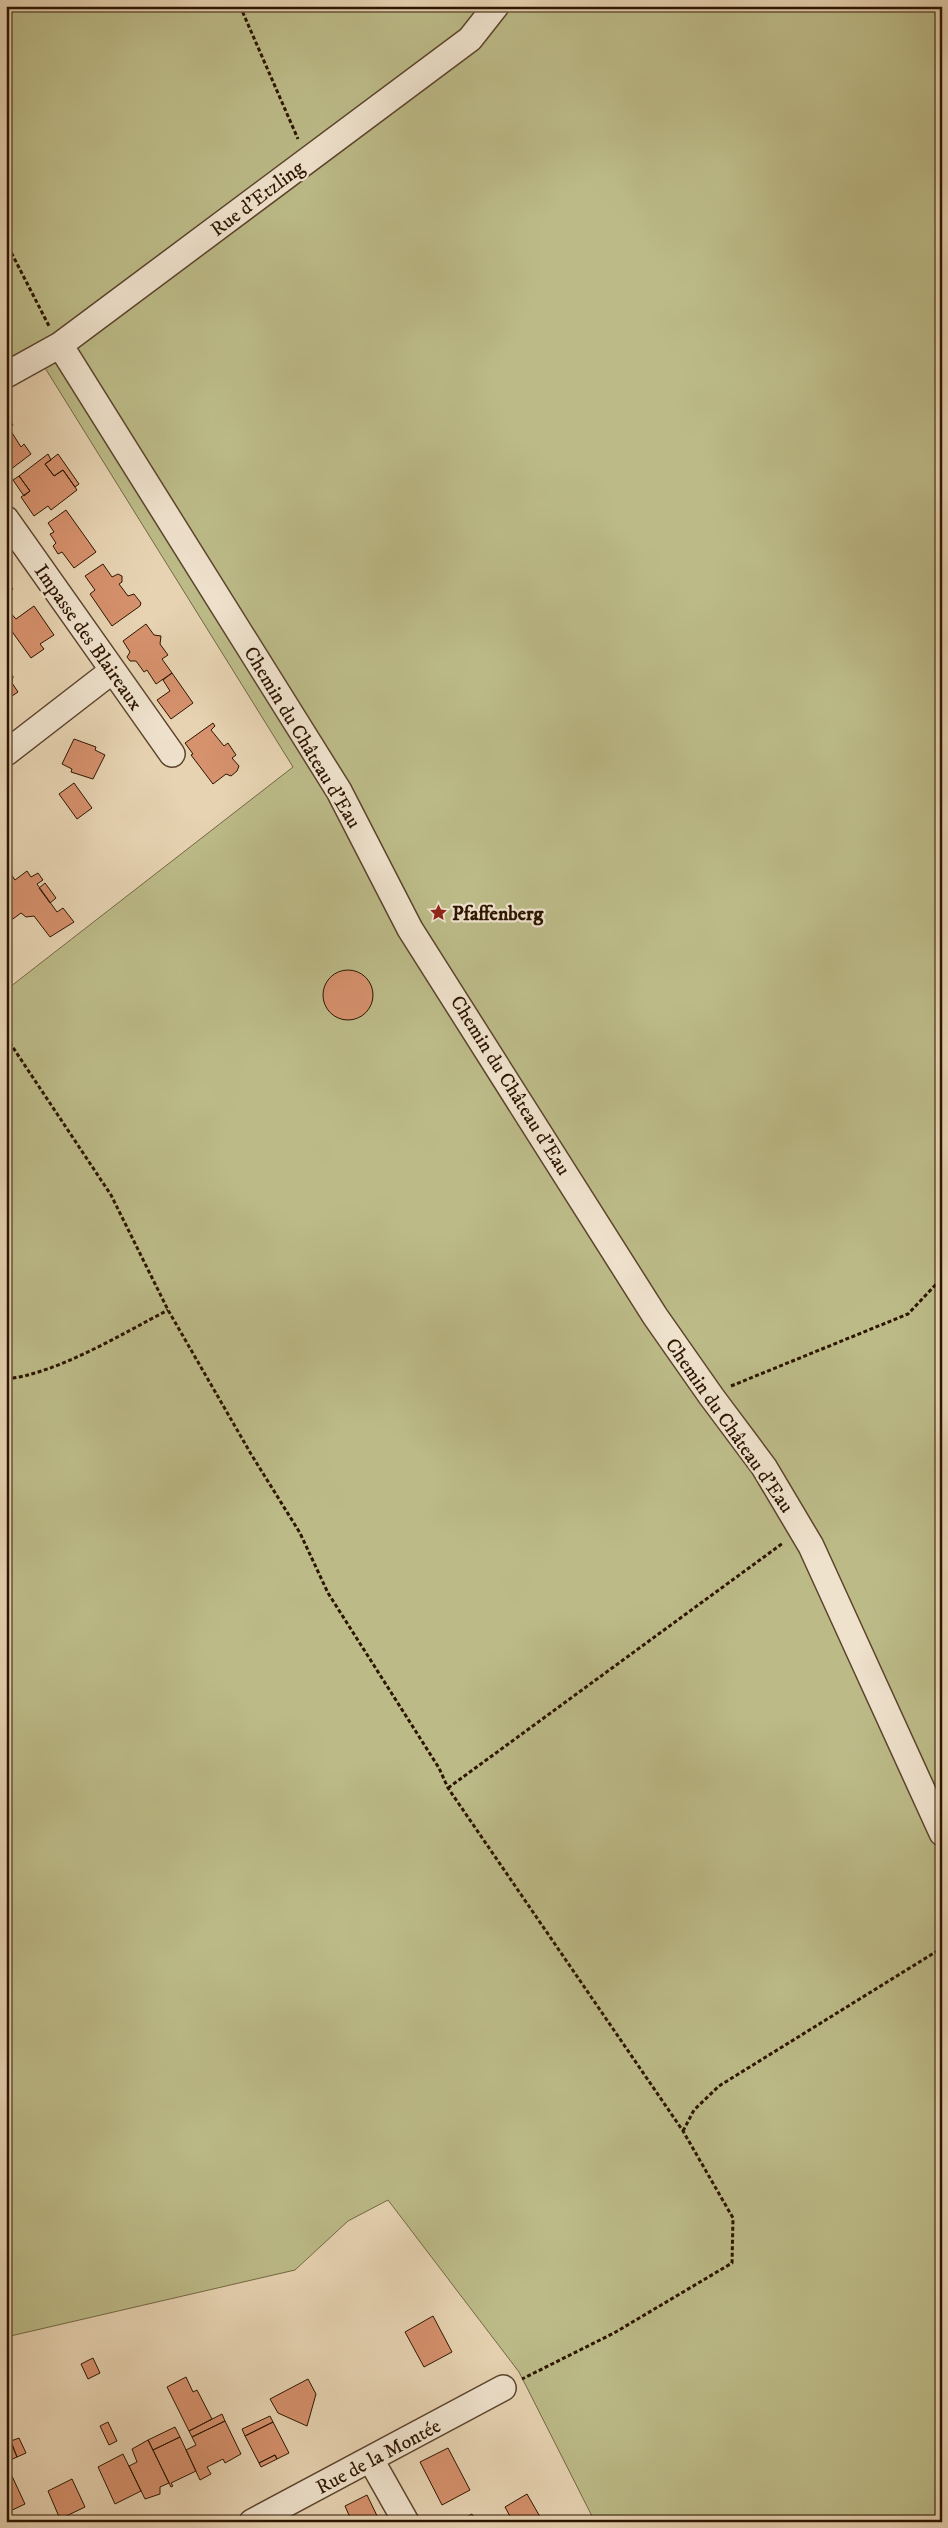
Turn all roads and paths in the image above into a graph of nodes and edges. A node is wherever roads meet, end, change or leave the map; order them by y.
1 (240, 6) edge
2 (496, 6) edge
3 (308, 160) junction
4 (6, 249) edge
5 (60, 345) junction
6 (6, 375) edge
7 (6, 519) edge
8 (112, 671) junction
9 (6, 753) edge
10 (172, 754) dead end
11 (6, 1037) edge
12 (942, 1278) edge
13 (168, 1310) junction
14 (6, 1379) edge
15 (711, 1396) junction
16 (801, 1529) junction
17 (448, 1788) junction
18 (942, 1834) edge
19 (942, 1948) edge
20 (683, 2131) junction
21 (503, 2388) joint
22 (371, 2460) junction
23 (252, 2522) edge
24 (406, 2522) edge

1 - 3 path
2 - 3 street, Rue d'Etzling
3 - 5 street, Rue d'Etzling
4 - 5 path
5 - 6 street, Rue d'Etzling
5 - 15 street, Chemin du Château d'Eau
7 - 8 street, Impasse des Blaireaux
8 - 9 street
8 - 10 street, Impasse des Blaireaux
11 - 13 path
12 - 15 path
13 - 14 path
13 - 17 path
15 - 16 street, Chemin du Château d'Eau
16 - 17 path
16 - 18 street, Chemin du Château d'Eau
17 - 20 path
19 - 20 path
20 - 21 path
21 - 22 street, Rue de la Montée
22 - 23 street, Rue de la Montée
22 - 24 street

